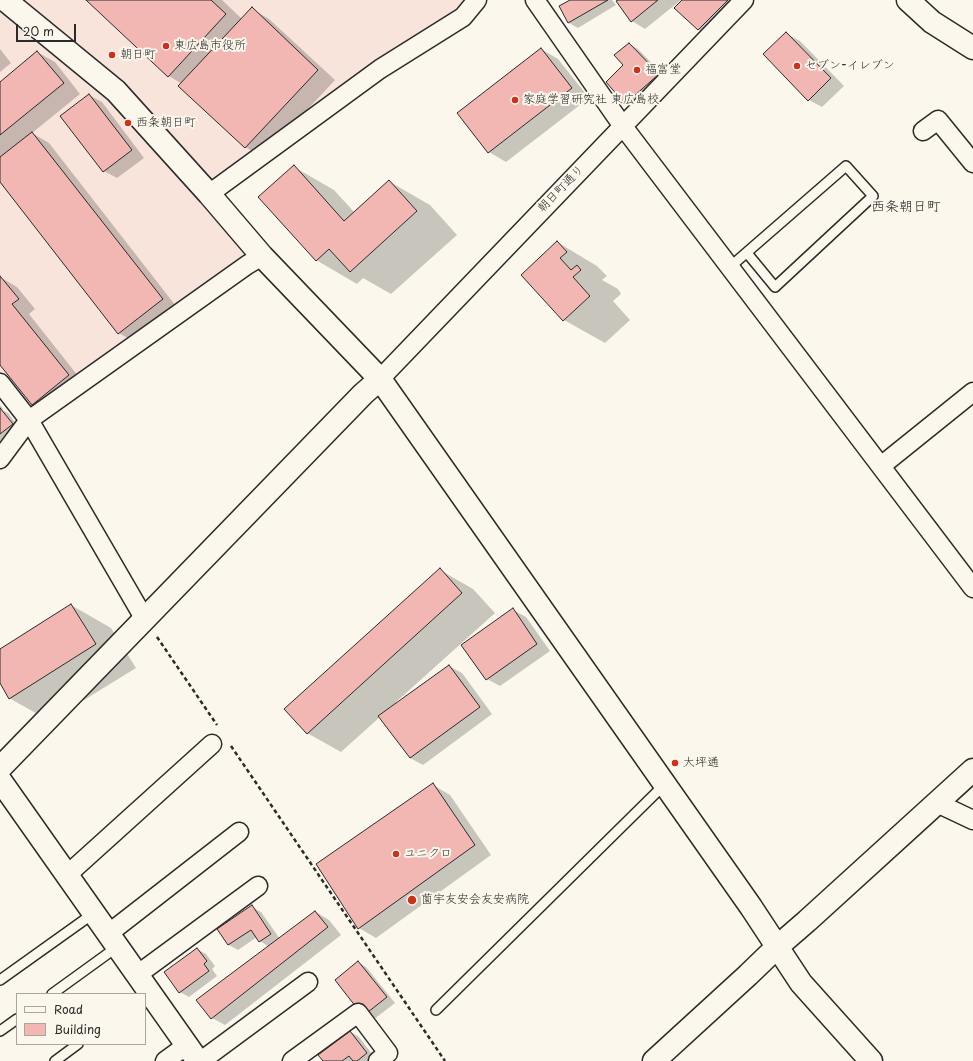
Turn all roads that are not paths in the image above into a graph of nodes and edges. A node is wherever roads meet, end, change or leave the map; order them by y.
1 (5, 0) edge
2 (477, 0) edge
3 (535, 0) edge
4 (744, 0) edge
5 (908, 0) edge
6 (973, 48) edge
7 (622, 125) junction
8 (923, 131) dead end
9 (973, 163) edge
10 (209, 194) junction
11 (747, 253) junction
12 (262, 256) junction
13 (730, 267) junction
14 (380, 379) junction
15 (0, 383) edge
16 (973, 392) edge
17 (29, 420) junction
18 (0, 459) edge
19 (881, 466) junction
20 (973, 588) edge
21 (144, 618) junction
22 (221, 739) road end
23 (0, 768) edge
24 (973, 770) edge
25 (0, 780) edge
26 (665, 784) junction
27 (937, 803) junction
28 (973, 820) edge
29 (239, 832) dead end
30 (67, 875) junction
31 (258, 886) dead end
32 (94, 913) junction
33 (113, 940) junction
34 (777, 947) junction
35 (0, 980) edge
36 (308, 982) dead end
37 (144, 987) edge
38 (53, 993) edge
39 (436, 1010) dead end
40 (16, 1020) edge
41 (0, 1031) edge
42 (77, 1045) edge
43 (195, 1056) edge
44 (55, 1061) edge
45 (165, 1061) edge
46 (292, 1061) edge
47 (378, 1061) edge
48 (654, 1061) edge
49 (871, 1061) edge

1 - 10 street
2 - 10 street
3 - 7 street
4 - 7 street, 朝日町通り
5 - 6 street
7 - 13 street
7 - 14 street, 朝日町通り
8 - 9 street
10 - 12 street
11 - 11 lane
11 - 13 lane
12 - 14 street
12 - 17 street
13 - 19 street
14 - 21 street
14 - 26 street
15 - 17 street
16 - 19 street
17 - 18 street
17 - 21 street
19 - 20 street
21 - 23 street
22 - 30 street
24 - 27 street
25 - 30 street
26 - 34 street
26 - 39 lane
27 - 28 street
27 - 34 street
29 - 33 street
30 - 32 street
31 - 37 street
32 - 33 street
32 - 35 lane
33 - 37 street
33 - 38 lane
34 - 48 street
34 - 49 street
36 - 43 street
37 - 43 street
40 - 41 lane
42 - 44 lane
43 - 45 street
46 - 47 street

